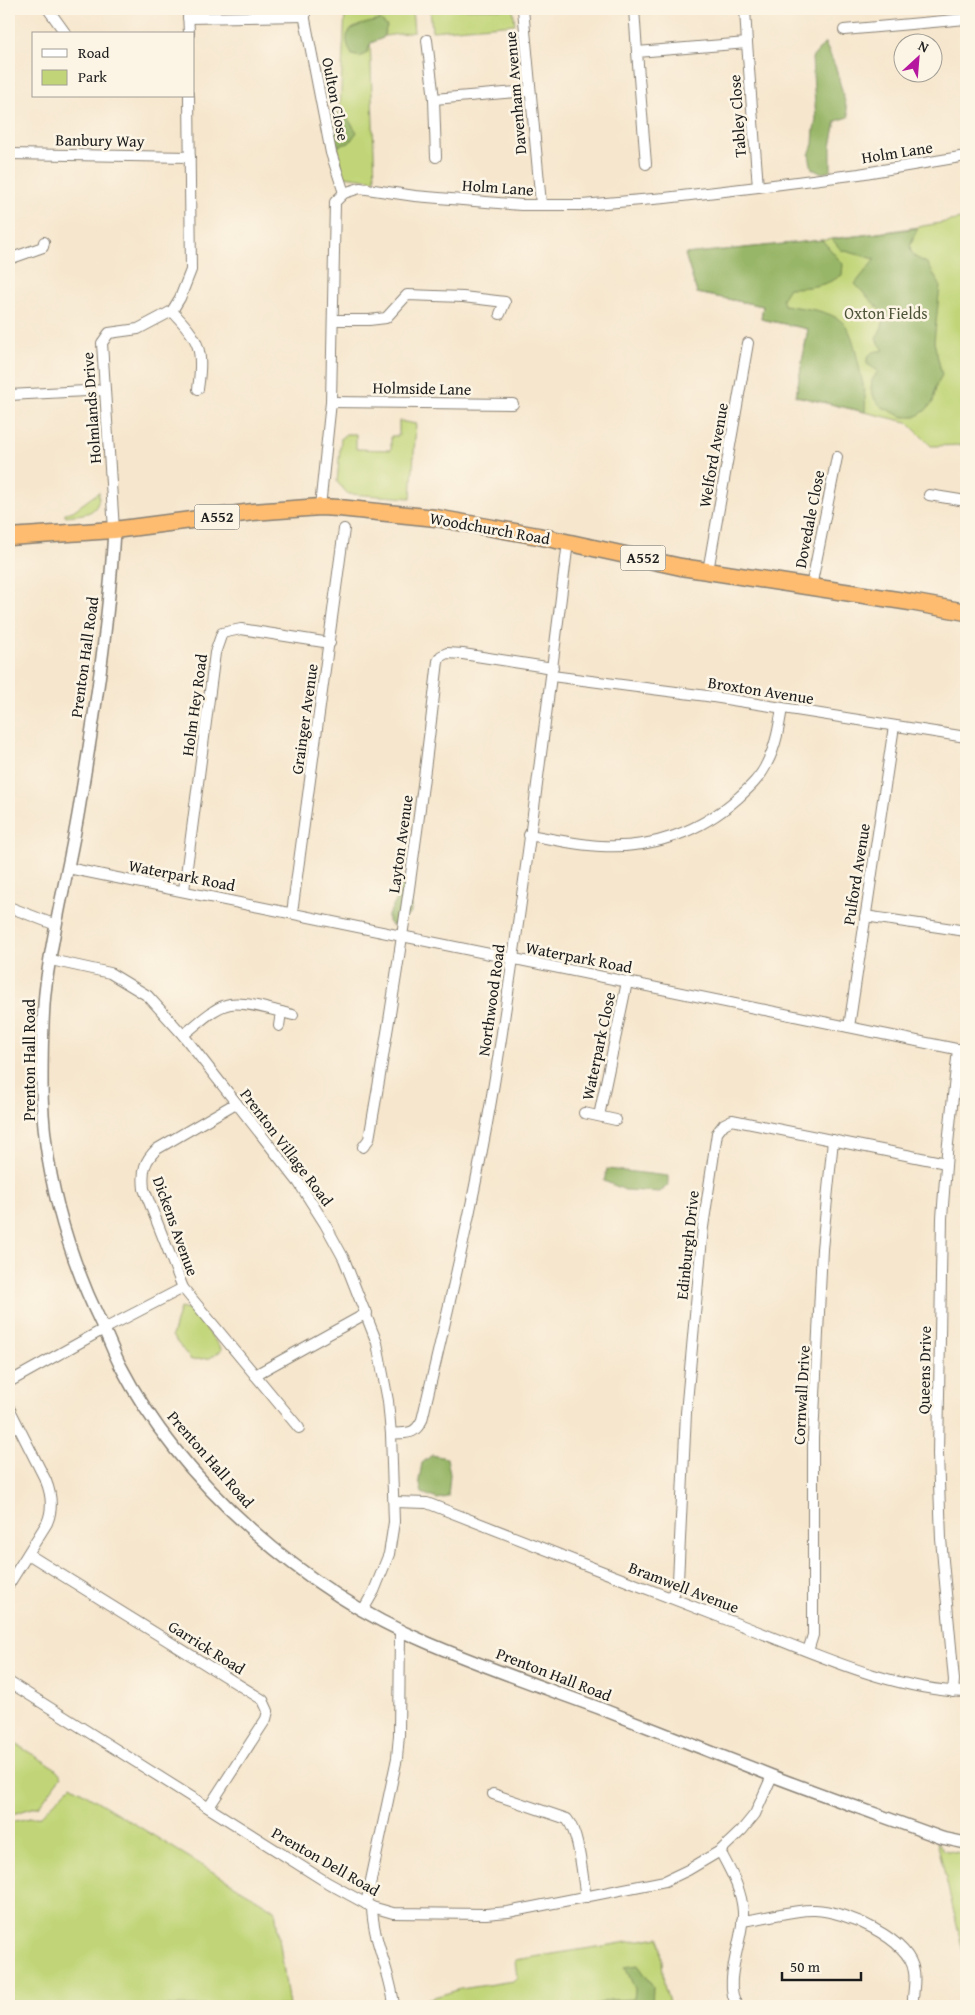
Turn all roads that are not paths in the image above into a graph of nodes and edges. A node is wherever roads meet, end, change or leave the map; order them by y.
1 (48, 9) edge
2 (524, 9) edge
3 (634, 9) edge
4 (745, 9) edge
5 (304, 12) edge
6 (188, 13) edge
7 (966, 19) edge
8 (844, 30) dead end
9 (65, 32) edge
10 (188, 32) edge
11 (427, 40) dead end
12 (747, 43) junction
13 (638, 52) junction
14 (529, 91) junction
15 (189, 98) edge
16 (434, 99) junction
17 (9, 154) edge
18 (966, 156) edge
19 (190, 157) junction
20 (436, 157) dead end
21 (646, 164) dead end
22 (758, 188) junction
23 (344, 193) junction
24 (540, 204) junction
25 (45, 246) dead end
26 (9, 259) edge
27 (172, 310) junction
28 (500, 314) dead end
29 (333, 320) junction
30 (748, 343) dead end
31 (105, 390) junction
32 (198, 391) dead end
33 (9, 395) edge
34 (331, 402) junction
35 (513, 404) dead end
36 (837, 457) dead end
37 (929, 495) dead end
38 (966, 501) edge
39 (320, 507) junction
40 (344, 528) dead end
41 (114, 530) junction
42 (9, 537) edge
43 (568, 542) junction
44 (708, 571) junction
45 (811, 587) junction
46 (966, 612) edge
47 (330, 643) junction
48 (552, 672) junction
49 (782, 708) junction
50 (894, 726) junction
51 (966, 737) edge
52 (529, 836) junction
53 (68, 868) junction
54 (184, 890) junction
55 (9, 907) edge
56 (292, 913) junction
57 (864, 916) junction
58 (56, 925) junction
59 (966, 931) edge
60 (402, 936) junction
61 (512, 959) junction
62 (51, 960) junction
63 (627, 982) junction
64 (281, 1012) junction
65 (293, 1015) dead end
66 (278, 1026) dead end
67 (849, 1026) junction
68 (183, 1035) junction
69 (962, 1050) edge
70 (236, 1103) junction
71 (584, 1113) dead end
72 (599, 1116) junction
73 (616, 1120) dead end
74 (833, 1140) junction
75 (363, 1147) dead end
76 (946, 1163) junction
77 (183, 1288) junction
78 (367, 1313) junction
79 (104, 1329) junction
80 (255, 1375) junction
81 (9, 1382) edge
82 (9, 1408) edge
83 (299, 1428) dead end
84 (391, 1434) junction
85 (394, 1502) junction
86 (28, 1554) junction
87 (9, 1582) edge
88 (671, 1598) junction
89 (363, 1610) junction
90 (400, 1630) junction
91 (808, 1651) junction
92 (9, 1682) edge
93 (953, 1692) junction
94 (966, 1692) edge
95 (772, 1776) junction
96 (493, 1794) dead end
97 (209, 1808) junction
98 (966, 1843) edge
99 (720, 1851) junction
100 (586, 1897) junction
101 (369, 1906) junction
102 (742, 1920) junction
103 (394, 2006) edge
104 (738, 2006) edge
105 (913, 2006) edge

1 - 9 street
2 - 14 street, Davenham Avenue
3 - 13 street
4 - 12 street, Tabley Close
5 - 6 street
5 - 23 street, Oulton Close
6 - 10 street
7 - 8 street
11 - 16 street
12 - 13 street
12 - 22 street, Tabley Close
13 - 21 street
14 - 16 street
14 - 24 street, Davenham Avenue
15 - 19 street
16 - 20 street
17 - 19 street, Banbury Way
18 - 22 street, Holm Lane
19 - 27 street
22 - 24 street, Holm Lane
23 - 24 street, Holm Lane
23 - 29 street
25 - 26 street
27 - 31 street, Holmlands Drive
27 - 32 street
28 - 29 street
29 - 34 street
30 - 44 street, Welford Avenue
31 - 33 street
31 - 41 street, Holmlands Drive
34 - 35 street, Holmside Lane
34 - 39 street
36 - 45 street, Dovedale Close
37 - 38 street
39 - 41 highway, Woodchurch Road / A552
39 - 43 highway, Woodchurch Road / A552
40 - 47 street, Grainger Avenue
41 - 42 highway, Woodchurch Road / A552
41 - 53 street, Prenton Hall Road
43 - 44 highway, Woodchurch Road / A552
43 - 48 street, Northwood Road
44 - 45 highway, Woodchurch Road / A552
45 - 46 highway, Woodchurch Road / A552
47 - 54 street, Holm Hey Road
47 - 56 street, Grainger Avenue
48 - 49 street, Broxton Avenue
48 - 52 street, Northwood Road
48 - 60 street, Layton Avenue
49 - 50 street, Broxton Avenue
49 - 52 street
50 - 51 street, Broxton Avenue
50 - 57 street, Pulford Avenue
52 - 61 street, Northwood Road
53 - 54 street, Waterpark Road
53 - 58 street, Prenton Hall Road
54 - 56 street, Waterpark Road
55 - 58 street
56 - 60 street, Waterpark Road
57 - 59 street
57 - 67 street, Pulford Avenue
58 - 62 street, Prenton Hall Road
60 - 61 street, Waterpark Road
60 - 75 street, Layton Avenue
61 - 63 street, Waterpark Road
61 - 84 street, Northwood Road
62 - 68 street, Prenton Village Road
62 - 79 street, Prenton Hall Road
63 - 67 street, Waterpark Road
63 - 72 street, Waterpark Close
64 - 65 street
64 - 66 street
64 - 68 street
67 - 69 street, Waterpark Road
68 - 70 street, Prenton Village Road
69 - 76 street, Queens Drive
70 - 77 street, Dickens Avenue
70 - 78 street, Prenton Village Road
71 - 72 street, Waterpark Close
72 - 73 street, Waterpark Close
74 - 76 street, Edinburgh Drive
74 - 88 street, Edinburgh Drive
74 - 91 street, Cornwall Drive
76 - 93 street, Queens Drive
77 - 79 street
77 - 80 street, Dickens Avenue
78 - 80 street
78 - 84 street, Prenton Village Road
79 - 81 street
79 - 89 street, Prenton Hall Road
80 - 83 street, Dickens Avenue
82 - 86 street
84 - 85 street, Prenton Village Road
85 - 88 street, Bramwell Avenue
85 - 89 street, Prenton Village Road
86 - 87 street
86 - 97 street, Garrick Road
88 - 91 street, Bramwell Avenue
89 - 90 street, Prenton Hall Road
90 - 95 street, Prenton Hall Road
90 - 101 street
91 - 93 street, Bramwell Avenue
92 - 97 street, Prenton Dell Road
93 - 94 street, Bramwell Avenue
95 - 98 street, Prenton Hall Road
95 - 99 street, Prenton Dell Road
96 - 100 street
97 - 101 street, Prenton Dell Road
99 - 100 street, Prenton Dell Road
99 - 102 street
100 - 101 street, Prenton Dell Road
101 - 103 street
102 - 104 street
102 - 105 street

